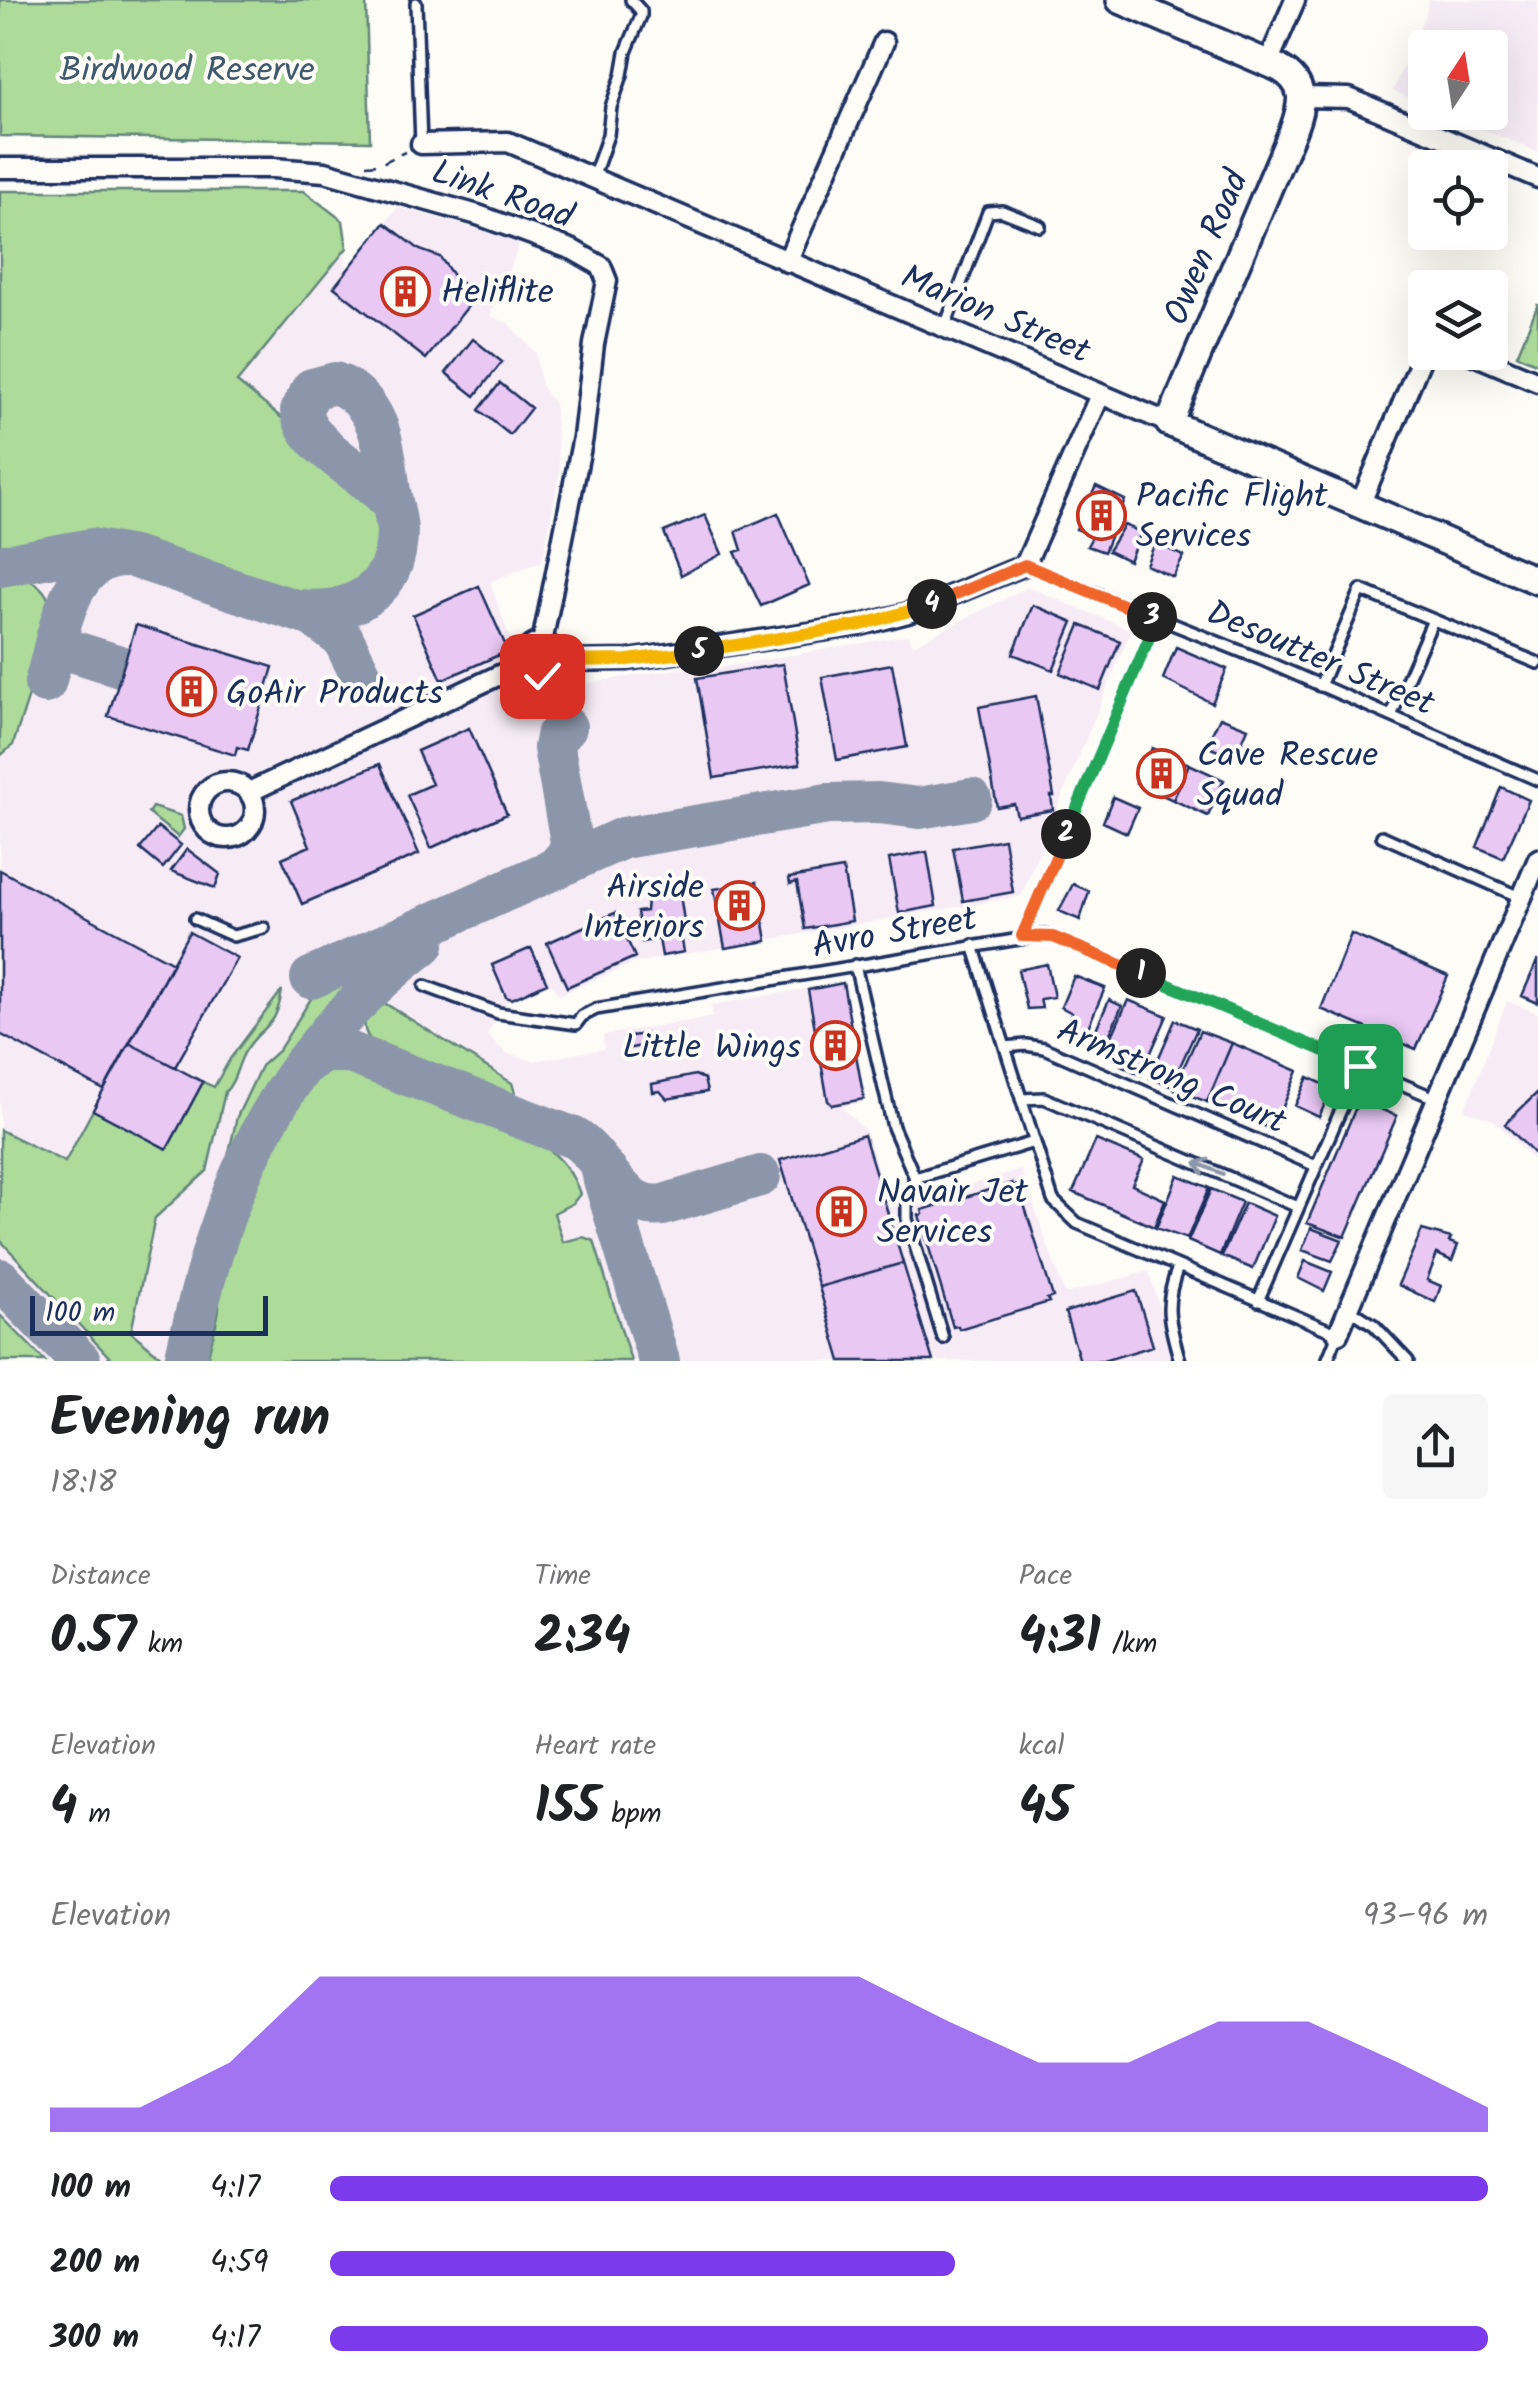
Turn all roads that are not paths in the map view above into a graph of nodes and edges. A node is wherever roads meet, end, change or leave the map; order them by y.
1 (631, 0) edge
2 (1120, 0) edge
3 (1295, 0) edge
4 (416, 4) dead end
5 (884, 42) dead end
6 (1268, 63) junction
7 (1302, 97) junction
8 (421, 144) joint
9 (0, 168) edge
10 (593, 178) junction
11 (1538, 178) edge
12 (1040, 226) dead end
13 (787, 262) junction
14 (944, 329) junction
15 (1508, 369) edge
16 (1417, 370) edge
17 (1538, 382) edge
18 (1100, 395) junction
19 (1169, 424) junction
20 (1360, 506) junction
21 (1025, 565) junction
22 (1538, 581) edge
23 (1157, 619) junction
24 (1433, 620) junction
25 (542, 643) junction
26 (558, 661) junction
27 (524, 663) junction
28 (1538, 663) edge
29 (1320, 686) junction
30 (1391, 716) junction
31 (1538, 780) edge
32 (249, 792) dead end
33 (1382, 836) dead end
34 (1538, 859) edge
35 (1522, 898) junction
36 (195, 920) dead end
37 (264, 928) dead end
38 (1022, 936) junction
39 (974, 945) junction
40 (856, 965) junction
41 (425, 986) dead end
42 (1006, 1048) junction
43 (1360, 1066) junction
44 (1022, 1099) junction
45 (1437, 1099) junction
46 (1034, 1142) junction
47 (1316, 1166) junction
48 (915, 1178) junction
49 (1298, 1207) junction
50 (1178, 1267) junction
51 (1258, 1300) junction
52 (1348, 1308) junction
53 (1338, 1334) junction
54 (943, 1338) dead end
55 (1180, 1361) edge
56 (1326, 1361) edge
57 (1408, 1361) edge

1 - 10 lane
2 - 6 main road
3 - 6 street
4 - 8 lane
5 - 13 street
6 - 7 main road
7 - 11 street
7 - 19 main road, Owen Road
8 - 10 street, Marion Street
9 - 25 street, Link Road
10 - 13 street, Marion Street
12 - 14 lane
13 - 14 street, Marion Street
14 - 18 street, Marion Street
15 - 17 street
16 - 20 street
18 - 19 street, Marion Street
18 - 21 street
19 - 20 main road, Marion Street
20 - 22 main road, Marion Street
21 - 23 lane, Desoutter Street
21 - 26 street
23 - 29 lane, Desoutter Street
23 - 38 lane
24 - 28 lane
24 - 29 lane
24 - 30 lane
25 - 26 street
25 - 27 street
26 - 27 street
27 - 32 street
29 - 30 lane, Desoutter Street
30 - 31 lane, Desoutter Street
33 - 35 lane
34 - 35 street
35 - 45 street
36 - 37 lane
38 - 39 lane, Avro Street
38 - 43 lane, Avro Street
39 - 40 lane, Avro Street
39 - 42 lane
40 - 41 lane, Avro Street
40 - 48 lane
42 - 44 lane
42 - 47 lane, Armstrong Court
43 - 45 lane, Avro Street
43 - 47 lane
44 - 46 lane
49 -> 44 lane, Armstrong Court
45 - 52 street
46 - 48 lane
46 - 50 lane
47 - 49 lane
48 - 54 lane
49 - 51 lane
50 - 51 lane
50 - 55 lane
51 - 53 lane
52 - 53 street
52 - 57 lane
53 - 56 lane

